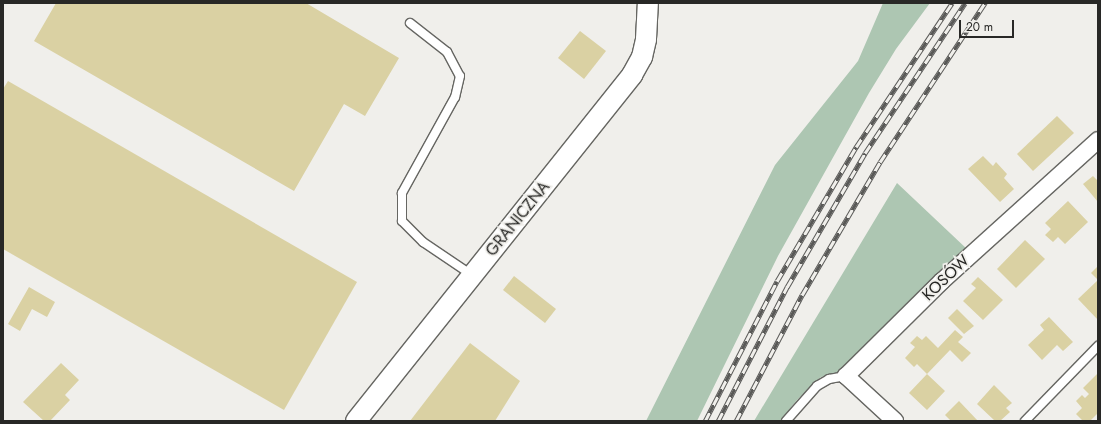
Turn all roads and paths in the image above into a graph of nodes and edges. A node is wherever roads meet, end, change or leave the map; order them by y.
1 (648, 3) edge
2 (410, 23) dead end
3 (1098, 140) edge
4 (473, 276) junction
5 (1098, 346) edge
6 (846, 376) junction
7 (356, 421) edge
8 (786, 421) edge
9 (894, 421) edge
10 (1025, 421) edge

1 - 4 street, GRANICZNA
2 - 4 lane
3 - 6 street, KOSÓW
4 - 7 street, GRANICZNA
5 - 10 lane
6 - 8 lane
6 - 9 street

